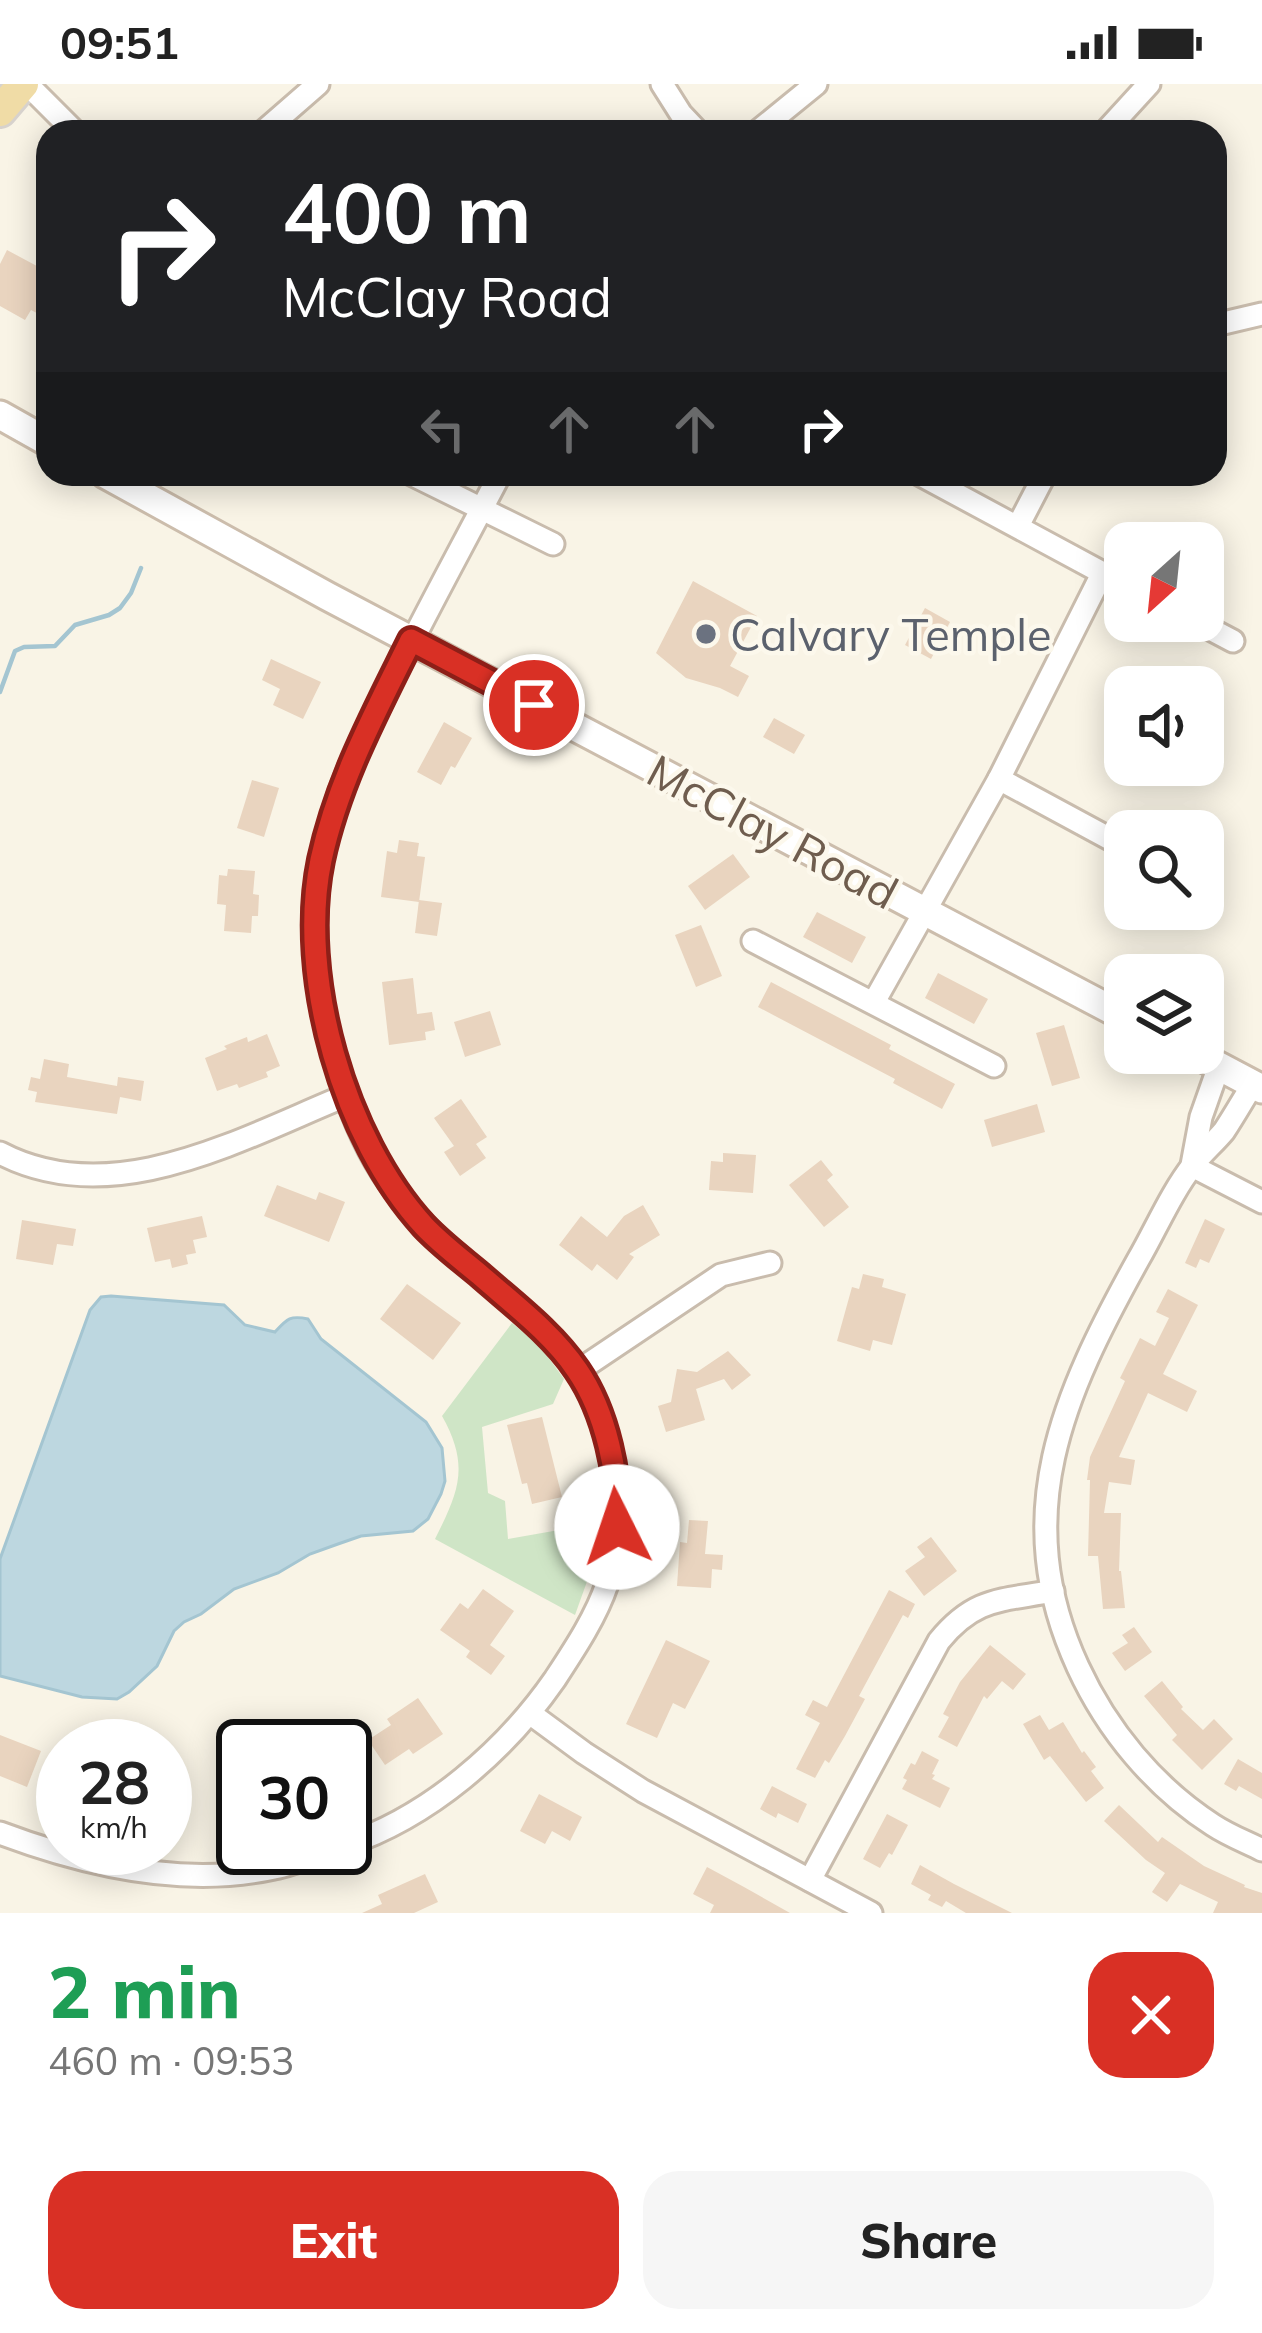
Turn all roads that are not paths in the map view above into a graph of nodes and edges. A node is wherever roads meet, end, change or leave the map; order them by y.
1 (25, 84) edge
2 (318, 84) edge
3 (662, 84) edge
4 (815, 84) edge
5 (1149, 84) edge
6 (0, 111) edge
7 (62, 120) edge
8 (277, 120) edge
9 (687, 120) edge
10 (772, 120) edge
11 (1116, 120) edge
12 (1262, 314) edge
13 (1227, 322) edge
14 (0, 416) edge
15 (36, 428) edge
16 (127, 486) edge
17 (436, 486) edge
18 (494, 486) edge
19 (942, 486) edge
20 (1039, 486) edge
21 (482, 508) junction
22 (1018, 526) junction
23 (553, 544) dead end
24 (1102, 574) joint
25 (1224, 636) edge
26 (411, 640) junction
27 (1233, 641) dead end
28 (999, 779) junction
29 (1104, 836) edge
30 (926, 911) junction
31 (753, 941) dead end
32 (874, 1002) junction
33 (1104, 1006) edge
34 (994, 1066) dead end
35 (1224, 1069) edge
36 (1216, 1074) edge
37 (1257, 1087) edge
38 (345, 1096) junction
39 (0, 1153) edge
40 (1192, 1166) junction
41 (1262, 1202) edge
42 (770, 1263) dead end
43 (578, 1371) junction
44 (1053, 1592) junction
45 (530, 1714) junction
46 (372, 1833) edge
47 (4, 1834) edge
48 (1262, 1850) edge
49 (0, 1858) edge
50 (216, 1875) edge
51 (810, 1880) junction
52 (871, 1913) edge

1 - 6 main road
1 - 7 street
2 - 8 street
3 - 9 street
4 - 10 street
5 - 11 street
12 - 13 street
14 - 15 main road
16 - 26 main road, McClay Road
17 - 21 street
18 - 21 street
19 - 22 street
20 - 22 street
21 - 23 street
21 - 26 street
22 - 24 street
24 - 28 street
25 - 27 street
26 - 30 main road, McClay Road
26 - 38 street
28 - 29 street
28 - 30 street
30 - 32 street
30 - 33 main road, McClay Road
31 - 32 street
32 - 34 street
35 - 37 main road
36 - 40 street
37 - 40 street
38 - 39 street
38 - 43 street
40 - 41 street
40 - 44 street
42 - 43 street
43 - 45 street
44 - 48 street
44 - 51 street
45 - 46 street
45 - 51 street
47 - 49 street
47 - 50 street
51 - 52 street

